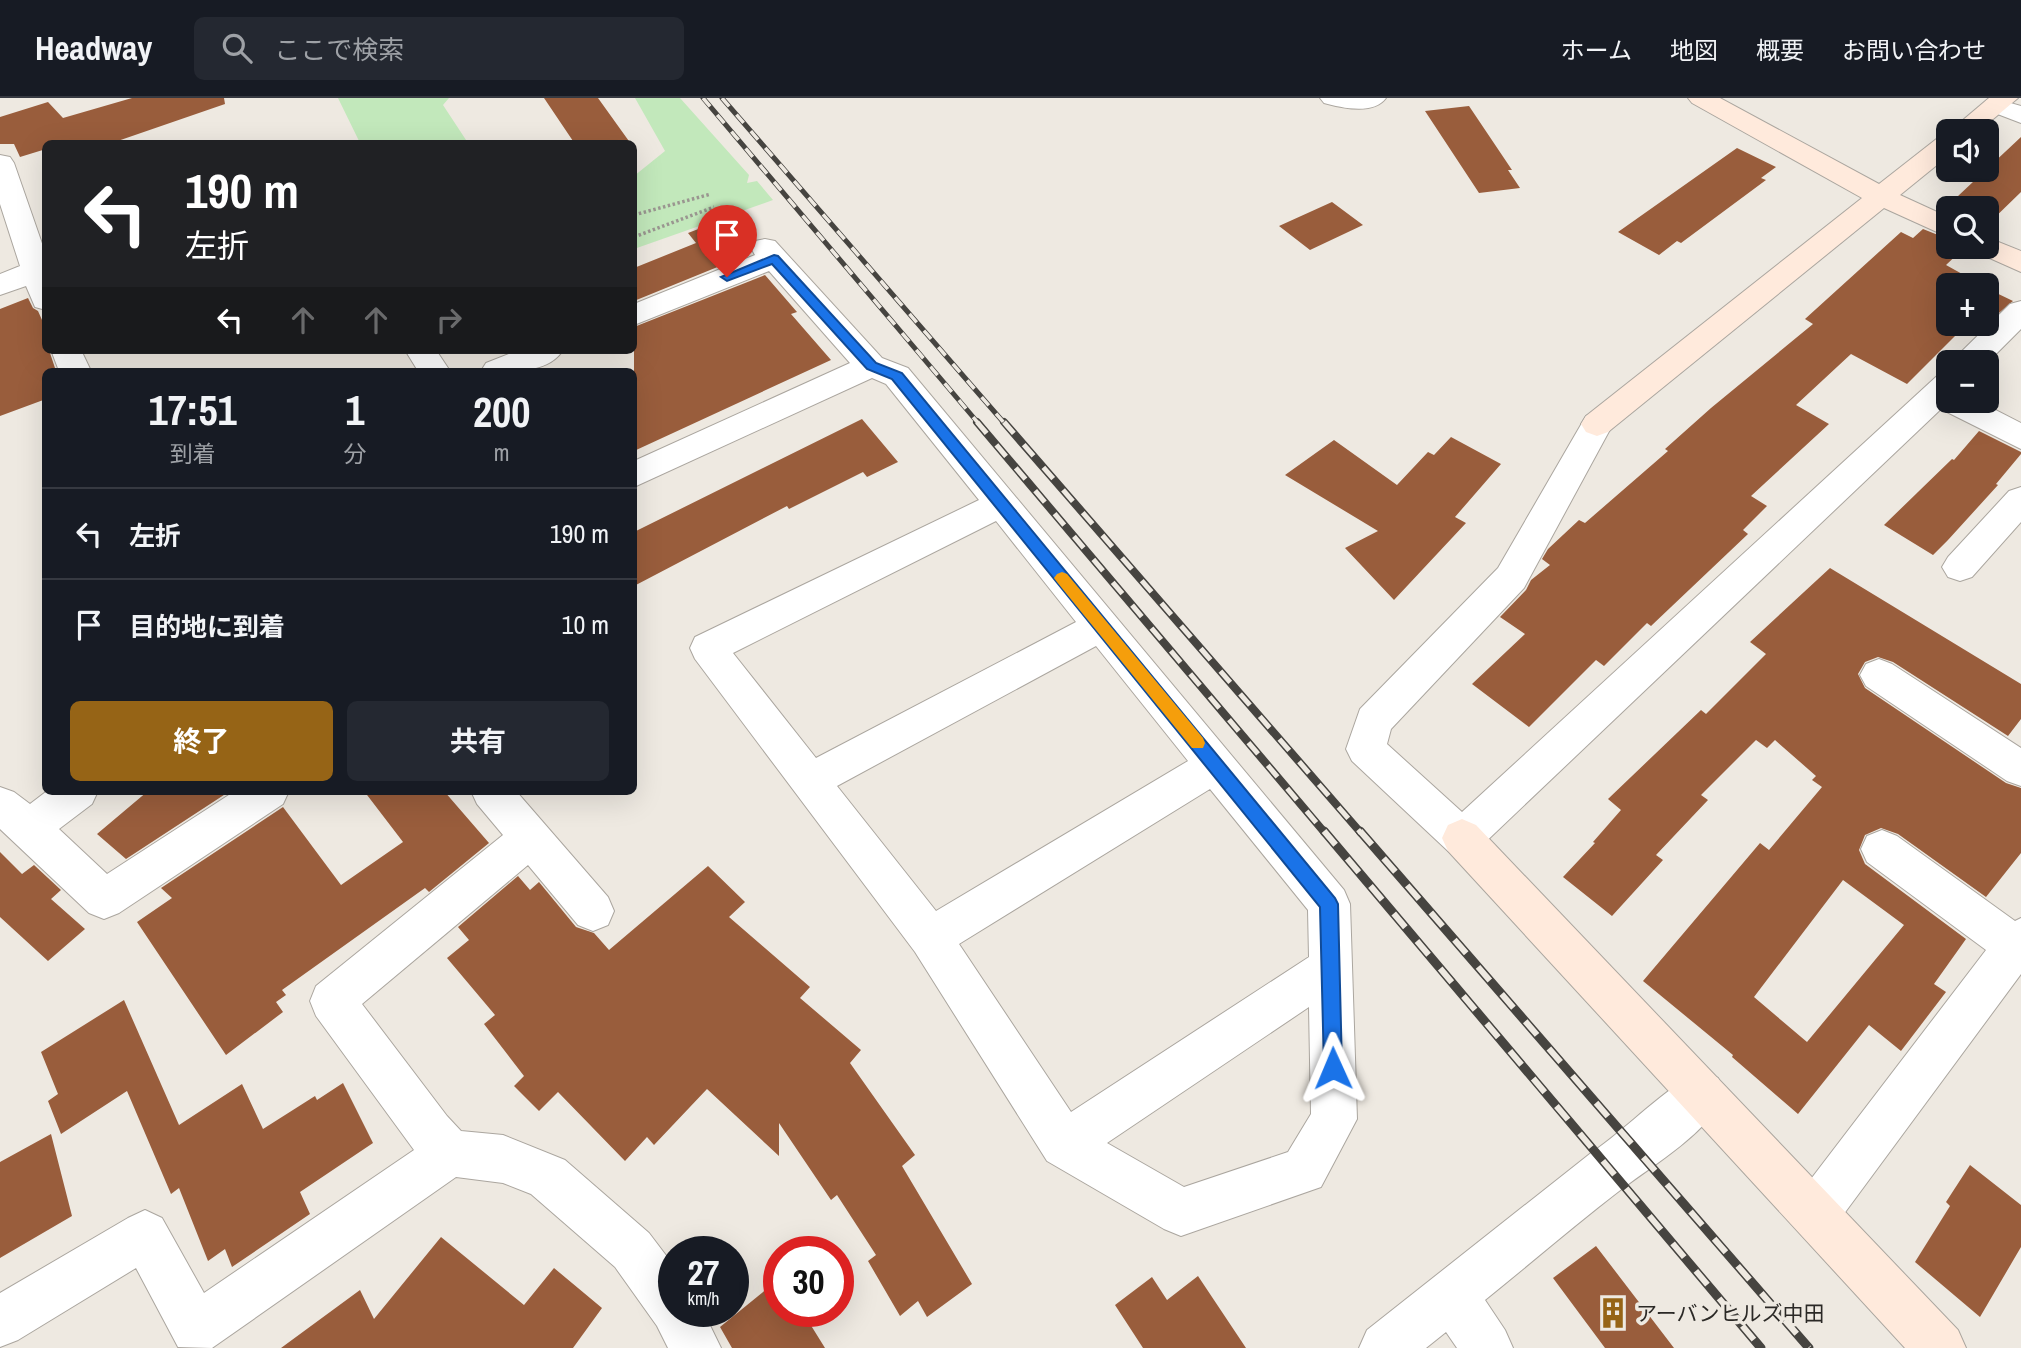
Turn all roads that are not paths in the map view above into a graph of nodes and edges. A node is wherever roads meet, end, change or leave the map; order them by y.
1 (1333, 98) edge
2 (1373, 98) edge
3 (1700, 98) edge
4 (2001, 102) edge
5 (2021, 115) edge
6 (1979, 119) edge
7 (1936, 152) edge
8 (0, 163) edge
9 (4, 194) edge
10 (1880, 196) junction
11 (1936, 222) edge
12 (1999, 252) edge
13 (2021, 263) edge
14 (40, 269) edge
15 (0, 285) edge
16 (2021, 311) edge
17 (637, 315) edge
18 (1982, 350) edge
19 (538, 354) edge
20 (871, 366) junction
21 (503, 368) edge
22 (1936, 404) edge
23 (1978, 413) edge
24 (2021, 437) edge
25 (637, 474) edge
26 (2021, 500) edge
27 (1002, 504) junction
28 (1960, 567) dead end
29 (1101, 626) junction
30 (1879, 675) dead end
31 (1215, 765) junction
32 (2021, 769) edge
33 (809, 780) junction
34 (68, 795) edge
35 (263, 795) edge
36 (494, 795) edge
37 (15, 817) edge
38 (530, 838) junction
39 (1462, 838) junction
40 (1882, 849) dead end
41 (593, 911) dead end
42 (930, 938) junction
43 (2018, 943) edge
44 (1331, 967) junction
45 (1702, 1094) junction
46 (1064, 1144) junction
47 (450, 1153) junction
48 (1815, 1213) junction
49 (658, 1286) edge
50 (1452, 1296) junction
51 (0, 1322) edge
52 (684, 1327) edge
53 (695, 1348) edge
54 (1385, 1348) edge
55 (1487, 1348) edge
56 (1940, 1348) edge

1 - 2 street
3 - 10 street
4 - 5 street
4 - 6 street
7 - 10 street
8 - 9 street
9 - 14 street
10 - 11 street
10 - 39 street
12 - 13 street
14 - 15 street
16 - 18 street
17 - 20 street
19 - 21 street
20 - 25 street
20 - 27 street
22 - 39 street
23 - 24 street
26 - 28 street
27 - 29 street
27 - 33 street
29 - 31 street
29 - 33 street
30 - 32 street
31 - 42 street
31 - 44 street
33 - 42 street
34 - 37 street
35 - 37 street
36 - 38 street
38 - 41 street
38 - 47 street
39 - 45 street
40 - 43 street
42 - 46 street
43 - 48 street
44 - 46 street
44 - 46 street
45 - 48 street
45 - 50 street
47 - 49 street
47 - 51 street
48 - 56 street
50 - 54 street
50 - 55 street
52 - 53 street

